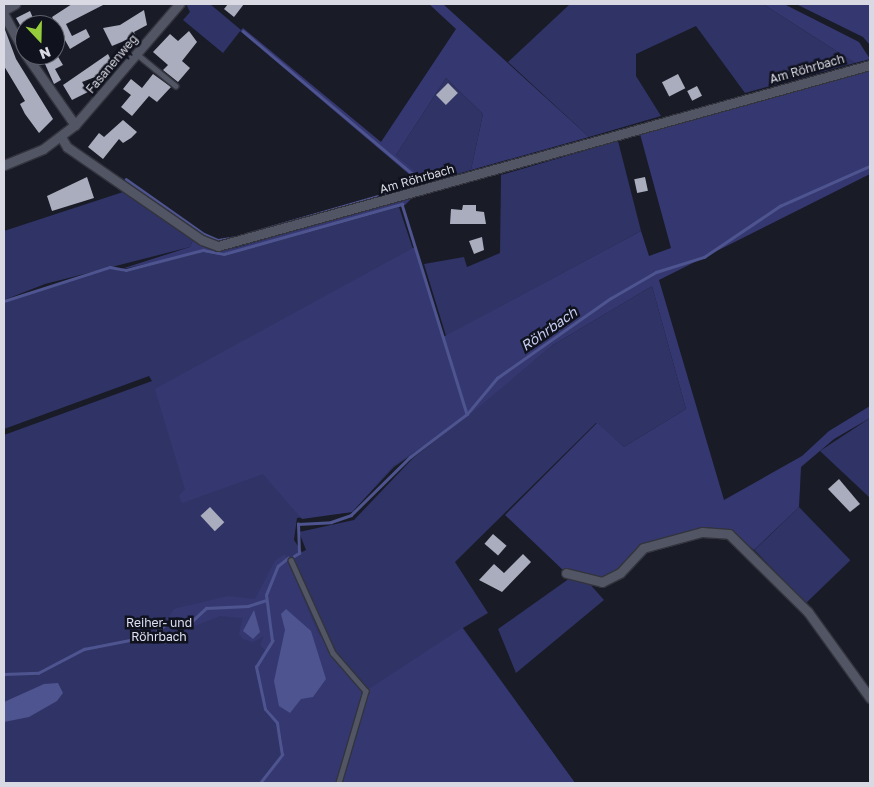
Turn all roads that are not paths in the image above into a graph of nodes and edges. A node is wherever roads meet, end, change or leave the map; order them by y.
1 (15, 4) edge
2 (179, 4) edge
3 (4, 10) edge
4 (4, 15) edge
5 (15, 34) edge
6 (137, 54) junction
7 (34, 65) edge
8 (870, 65) edge
9 (176, 86) dead end
10 (75, 125) junction
11 (61, 137) junction
12 (4, 165) edge
13 (291, 560) dead end
14 (566, 573) dead end
15 (870, 698) edge
16 (339, 783) edge

1 - 3 street
2 - 6 street, Fasanenweg
4 - 5 street
6 - 9 lane
6 - 10 street, Fasanenweg
7 - 10 street
8 - 11 street, Am Röhrbach
10 - 11 street, Fasanenweg
11 - 12 street
13 - 16 lane
14 - 15 street

